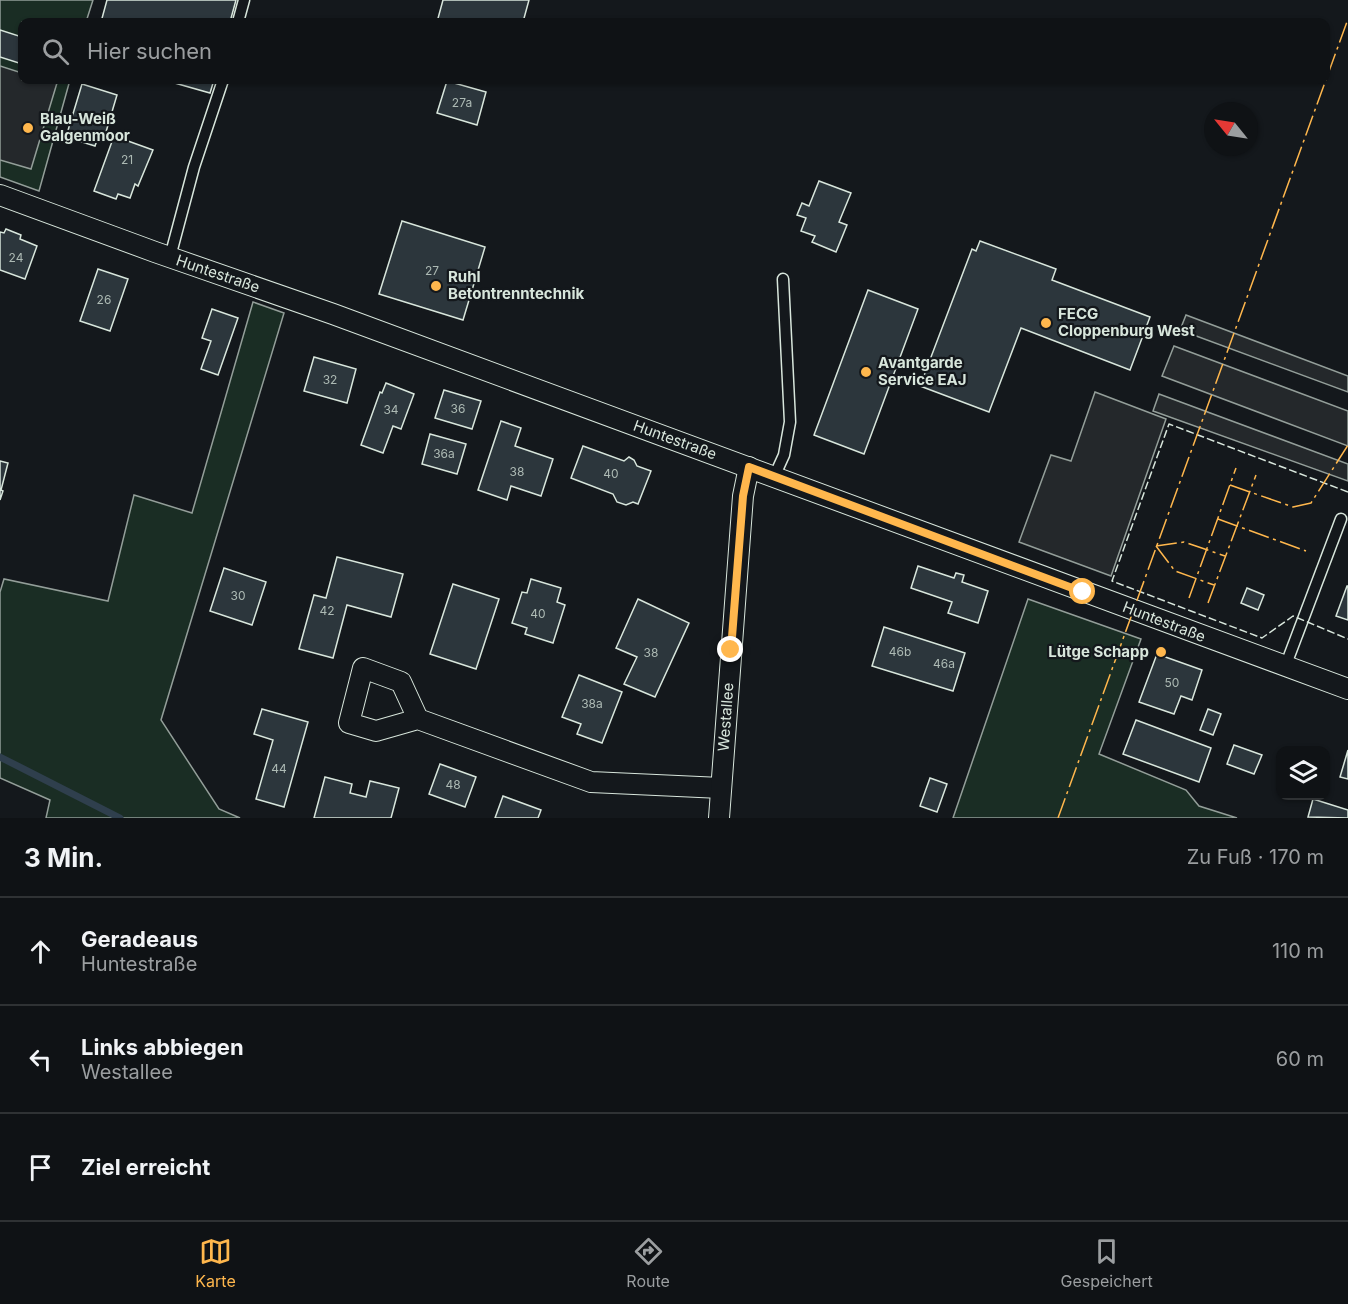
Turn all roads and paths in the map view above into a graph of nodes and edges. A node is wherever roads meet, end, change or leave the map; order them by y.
1 (244, 0) edge
2 (239, 18) edge
3 (222, 84) edge
4 (0, 195) edge
5 (170, 257) junction
6 (783, 279) dead end
7 (749, 467) junction
8 (774, 477) junction
9 (1341, 519) dead end
10 (1285, 667) junction
11 (1348, 690) edge
12 (418, 719) dead end
13 (721, 788) junction
14 (719, 818) edge

1 - 2 lane
3 - 5 lane
4 - 5 street, Huntestraße
5 - 7 street, Huntestraße
6 - 8 lane
7 - 8 street, Huntestraße
7 - 13 street, Westallee
8 - 10 street, Huntestraße
9 - 10 lane
10 - 11 street, Huntestraße
12 - 13 street
13 - 14 street, Westallee

